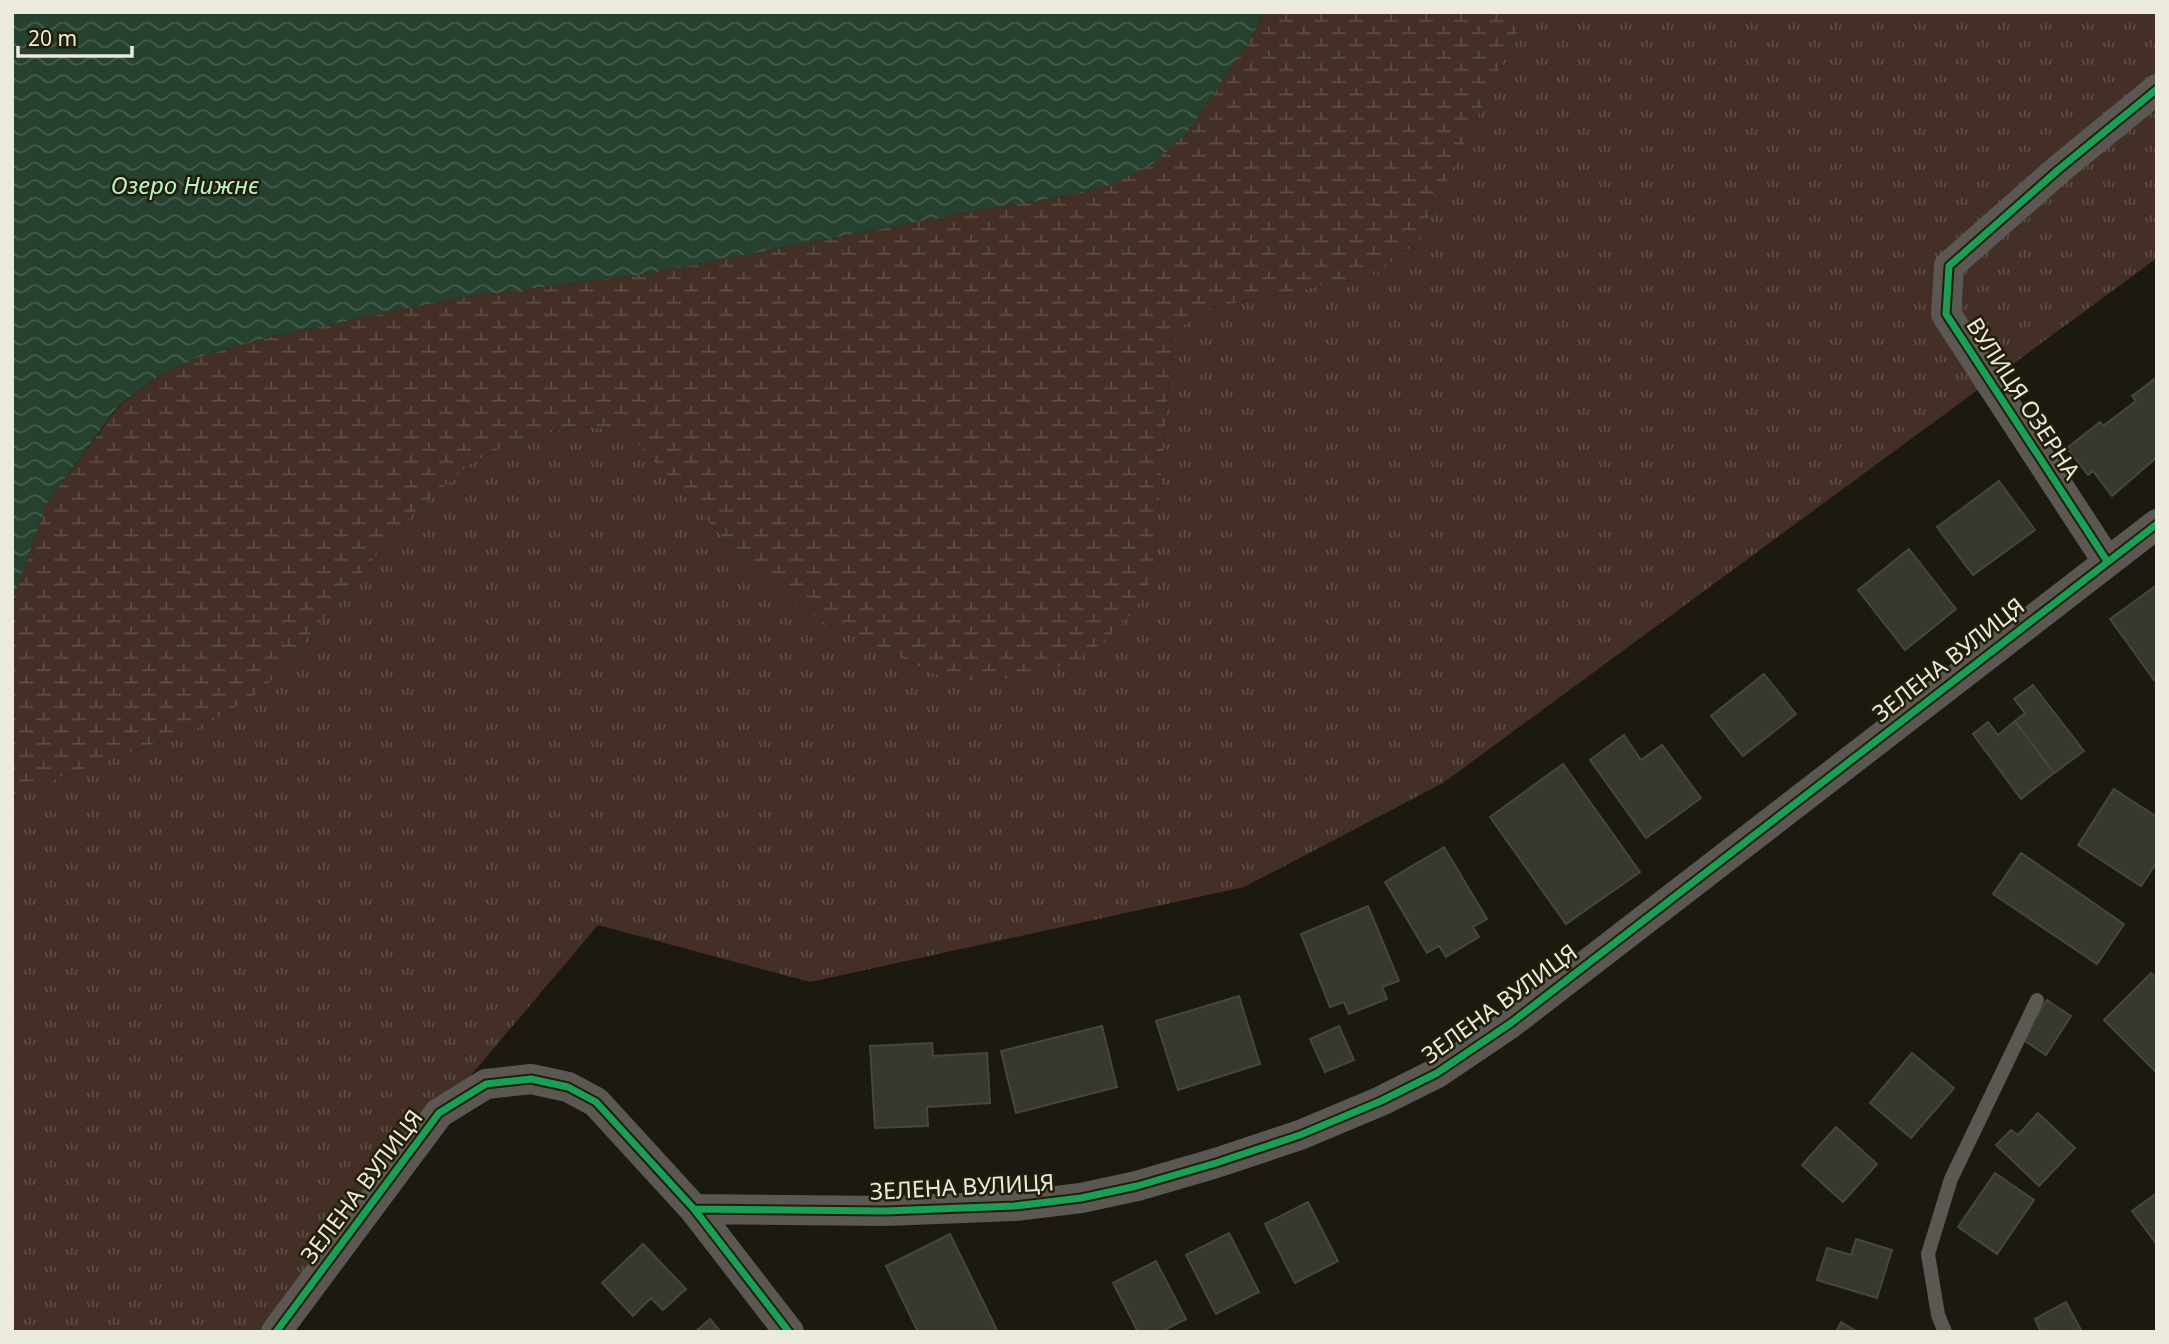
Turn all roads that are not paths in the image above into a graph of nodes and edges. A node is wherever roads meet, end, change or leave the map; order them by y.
1 (2157, 89) edge
2 (2157, 523) edge
3 (2107, 561) junction
4 (2037, 1000) dead end
5 (694, 1209) junction
6 (276, 1332) edge
7 (789, 1332) edge
8 (1945, 1332) edge

1 - 3 street, ВУЛИЦЯ ОЗЕРНА
2 - 3 street, ЗЕЛЕНА ВУЛИЦЯ
3 - 5 street, ЗЕЛЕНА ВУЛИЦЯ
4 - 8 lane
5 - 6 street, ЗЕЛЕНА ВУЛИЦЯ
5 - 7 street, ЗЕЛЕНА ВУЛИЦЯ

